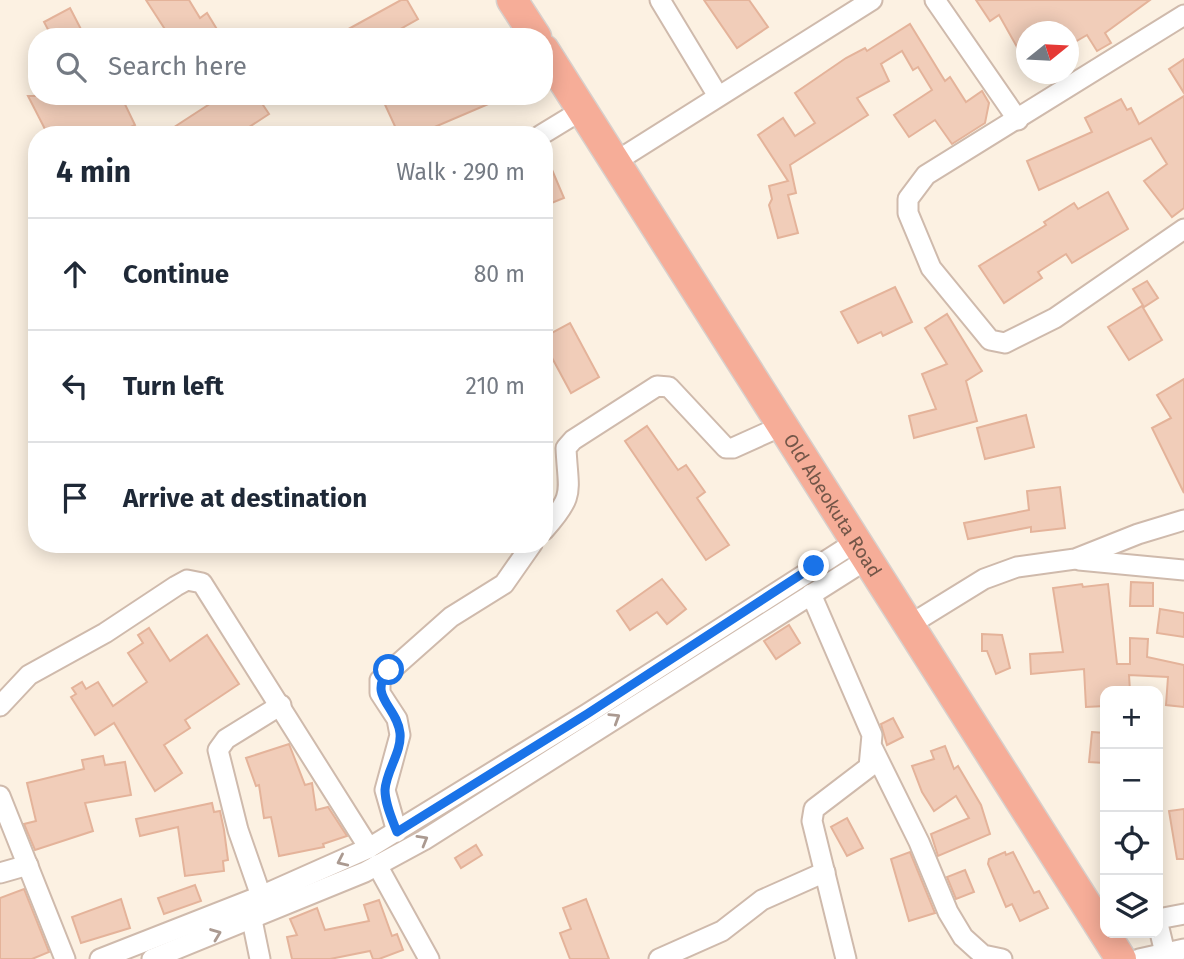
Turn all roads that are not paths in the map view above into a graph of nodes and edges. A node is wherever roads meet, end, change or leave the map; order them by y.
1 (512, 0) edge
2 (660, 0) edge
3 (872, 0) edge
4 (935, 0) edge
5 (1184, 15) edge
6 (530, 28) edge
7 (553, 64) edge
8 (718, 96) junction
9 (582, 110) junction
10 (1018, 120) junction
11 (553, 128) edge
12 (615, 162) junction
13 (1184, 229) edge
14 (784, 425) junction
15 (1184, 520) edge
16 (553, 521) edge
17 (863, 549) junction
18 (526, 553) edge
19 (1074, 559) junction
20 (1184, 570) edge
21 (811, 594) junction
22 (911, 624) junction
23 (281, 705) junction
24 (0, 706) edge
25 (873, 749) junction
26 (0, 796) edge
27 (397, 832) junction
28 (373, 857) junction
29 (28, 865) junction
30 (825, 872) junction
31 (0, 873) edge
32 (261, 896) junction
33 (1184, 914) edge
34 (251, 920) junction
35 (1163, 920) edge
36 (1100, 923) edge
37 (1163, 931) edge
38 (1109, 938) edge
39 (1175, 951) edge
40 (424, 956) edge
41 (65, 959) edge
42 (100, 959) edge
43 (152, 959) edge
44 (260, 959) edge
45 (659, 959) edge
46 (846, 959) edge
47 (1002, 959) edge
48 (1121, 959) edge
49 (1139, 959) edge

1 - 6 highway
2 - 8 street
3 - 8 street
4 - 10 street
5 - 10 street
7 - 9 highway, Old Abeokuta Road
8 - 12 street
9 - 11 street
9 - 12 highway, Old Abeokuta Road
10 - 13 street
12 - 14 highway, Old Abeokuta Road
14 - 16 street
14 - 17 highway, Old Abeokuta Road
15 - 19 street
17 - 21 street
17 - 22 highway, Old Abeokuta Road
17 - 27 street
18 - 27 street
19 - 20 street
19 - 22 street
21 - 25 street
28 -> 21 street
22 - 36 highway, Old Abeokuta Road
23 - 24 street
23 - 28 street
23 - 32 street
25 - 30 street
25 - 47 street
26 - 29 street
27 - 28 street
28 -> 32 street
28 - 34 street
28 - 40 street
29 - 31 street
29 - 41 street
30 - 45 street
30 - 46 street
32 - 42 street
33 - 35 street
43 -> 34 street
34 - 44 street
37 - 39 street
38 - 48 highway, Old Abeokuta Road
39 - 49 street

